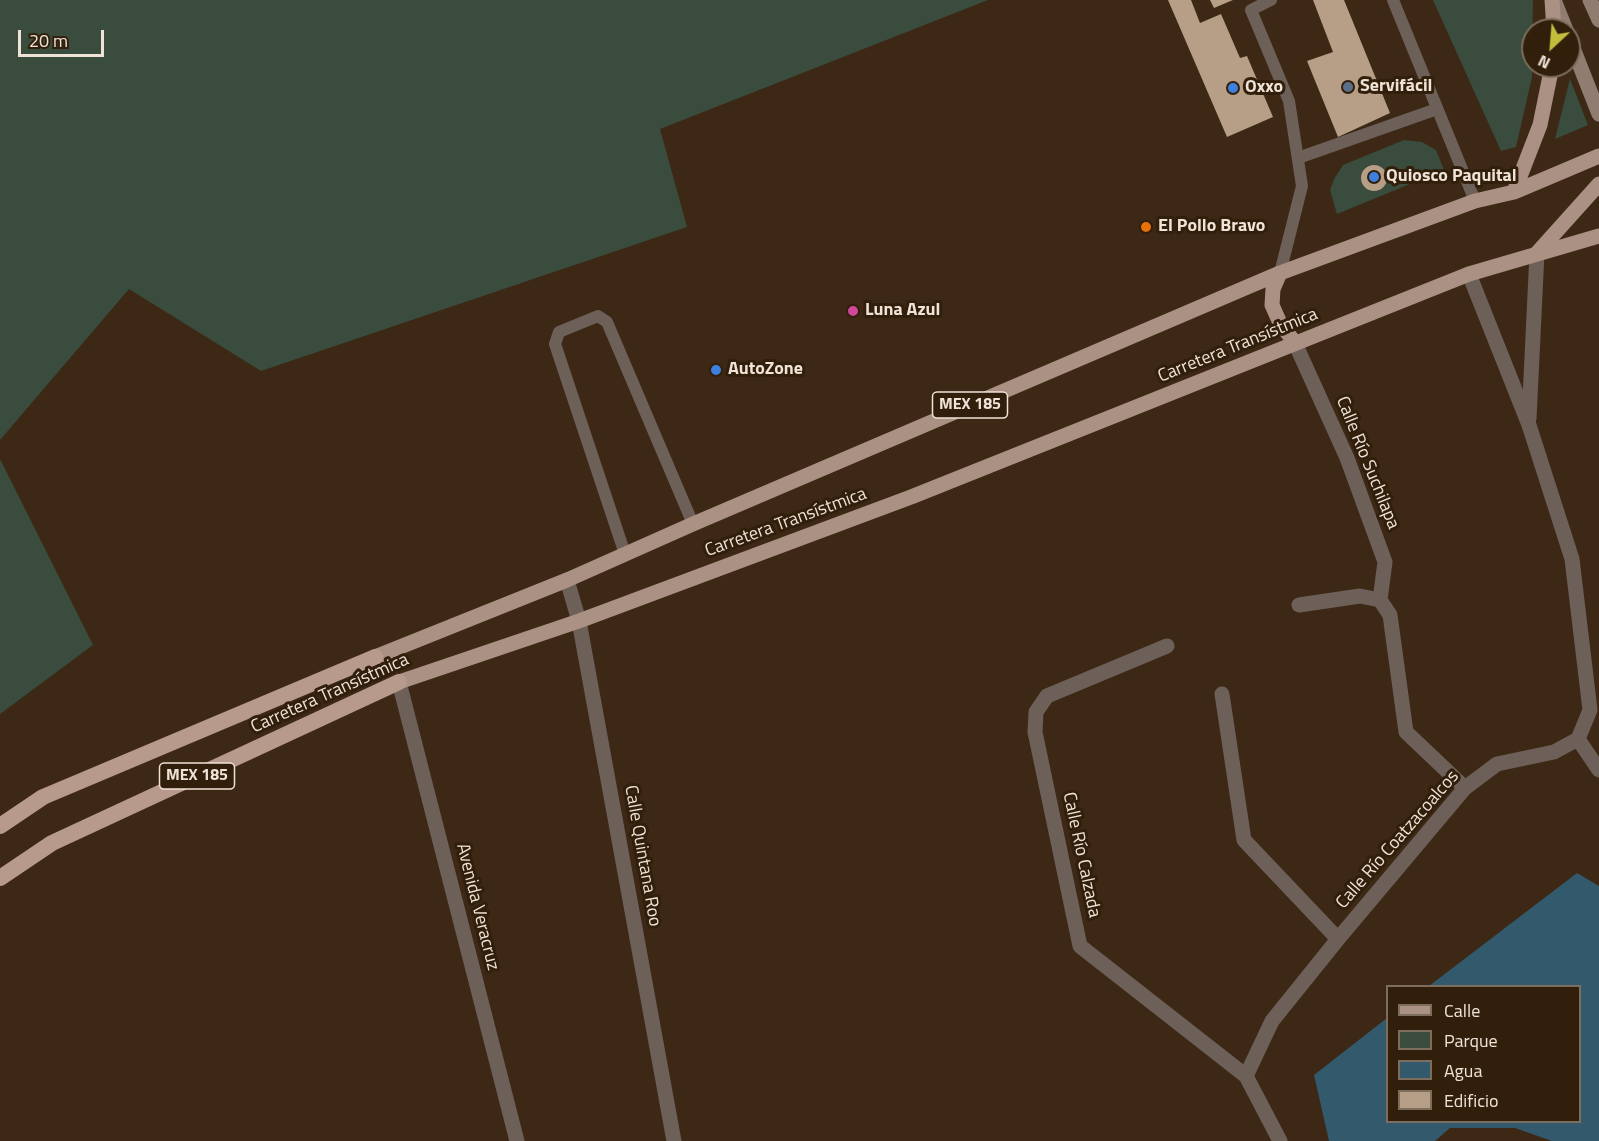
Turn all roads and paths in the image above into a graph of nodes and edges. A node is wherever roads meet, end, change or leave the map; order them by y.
1 (1270, 0) edge
2 (1393, 0) edge
3 (1553, 0) edge
4 (1590, 0) edge
5 (1554, 18) edge
6 (1561, 18) edge
7 (1599, 20) edge
8 (1581, 68) edge
9 (1550, 78) edge
10 (1437, 109) junction
11 (1599, 114) edge
12 (1599, 156) edge
13 (1298, 158) junction
14 (1599, 184) edge
15 (1514, 192) junction
16 (1475, 201) junction
17 (1599, 236) edge
18 (1537, 253) junction
19 (1280, 273) junction
20 (1469, 273) junction
21 (1295, 343) junction
22 (1529, 425) junction
23 (693, 524) junction
24 (625, 554) junction
25 (567, 580) junction
26 (1380, 600) junction
27 (1299, 605) dead end
28 (579, 621) junction
29 (1167, 646) dead end
30 (375, 657) joint
31 (399, 682) junction
32 (1222, 694) dead end
33 (1578, 740) junction
34 (1599, 770) edge
35 (1464, 788) junction
36 (0, 826) edge
37 (0, 878) edge
38 (1338, 939) junction
39 (1246, 1076) junction
40 (517, 1141) edge
41 (674, 1141) edge
42 (1280, 1141) edge

1 - 13 lane
2 - 10 lane
3 - 5 main road
3 - 6 main road
4 - 7 main road
8 - 11 main road
9 - 15 main road
10 - 13 lane
10 - 16 lane
12 - 15 main road, Carretera Transístmica / MEX 185
13 - 19 lane
14 - 18 main road
15 - 16 main road, Carretera Transístmica / MEX 185
16 - 19 main road, Carretera Transístmica / MEX 185
17 - 18 main road, Carretera Transístmica / MEX 185
18 - 20 main road, Carretera Transístmica / MEX 185
18 - 22 street
19 - 21 main road
19 - 23 main road, Carretera Transístmica / MEX 185
20 - 21 main road, Carretera Transístmica / MEX 185
20 - 22 street
21 - 26 street, Calle Río Suchilapa
21 - 28 main road, Carretera Transístmica / MEX 185
22 - 33 street
23 - 24 main road, Carretera Transístmica / MEX 185
23 - 24 lane
24 - 25 main road, Carretera Transístmica / MEX 185
25 - 28 street, Calle Quintana Roo
25 - 30 main road, Carretera Transístmica / MEX 185
26 - 27 street
26 - 35 street
28 - 31 main road, Carretera Transístmica / MEX 185
28 - 41 street, Calle Quintana Roo
29 - 39 street, Calle Río Calzada
30 - 36 highway, Carretera Transístmica / MEX 185
31 - 37 highway, Carretera Transístmica / MEX 185
31 - 40 street, Avenida Veracruz
32 - 38 street
33 - 34 street
33 - 35 street, Calle Río Coatzacoalcos
35 - 38 street, Calle Río Coatzacoalcos
38 - 39 street, Calle Río Coatzacoalcos
39 - 42 street

